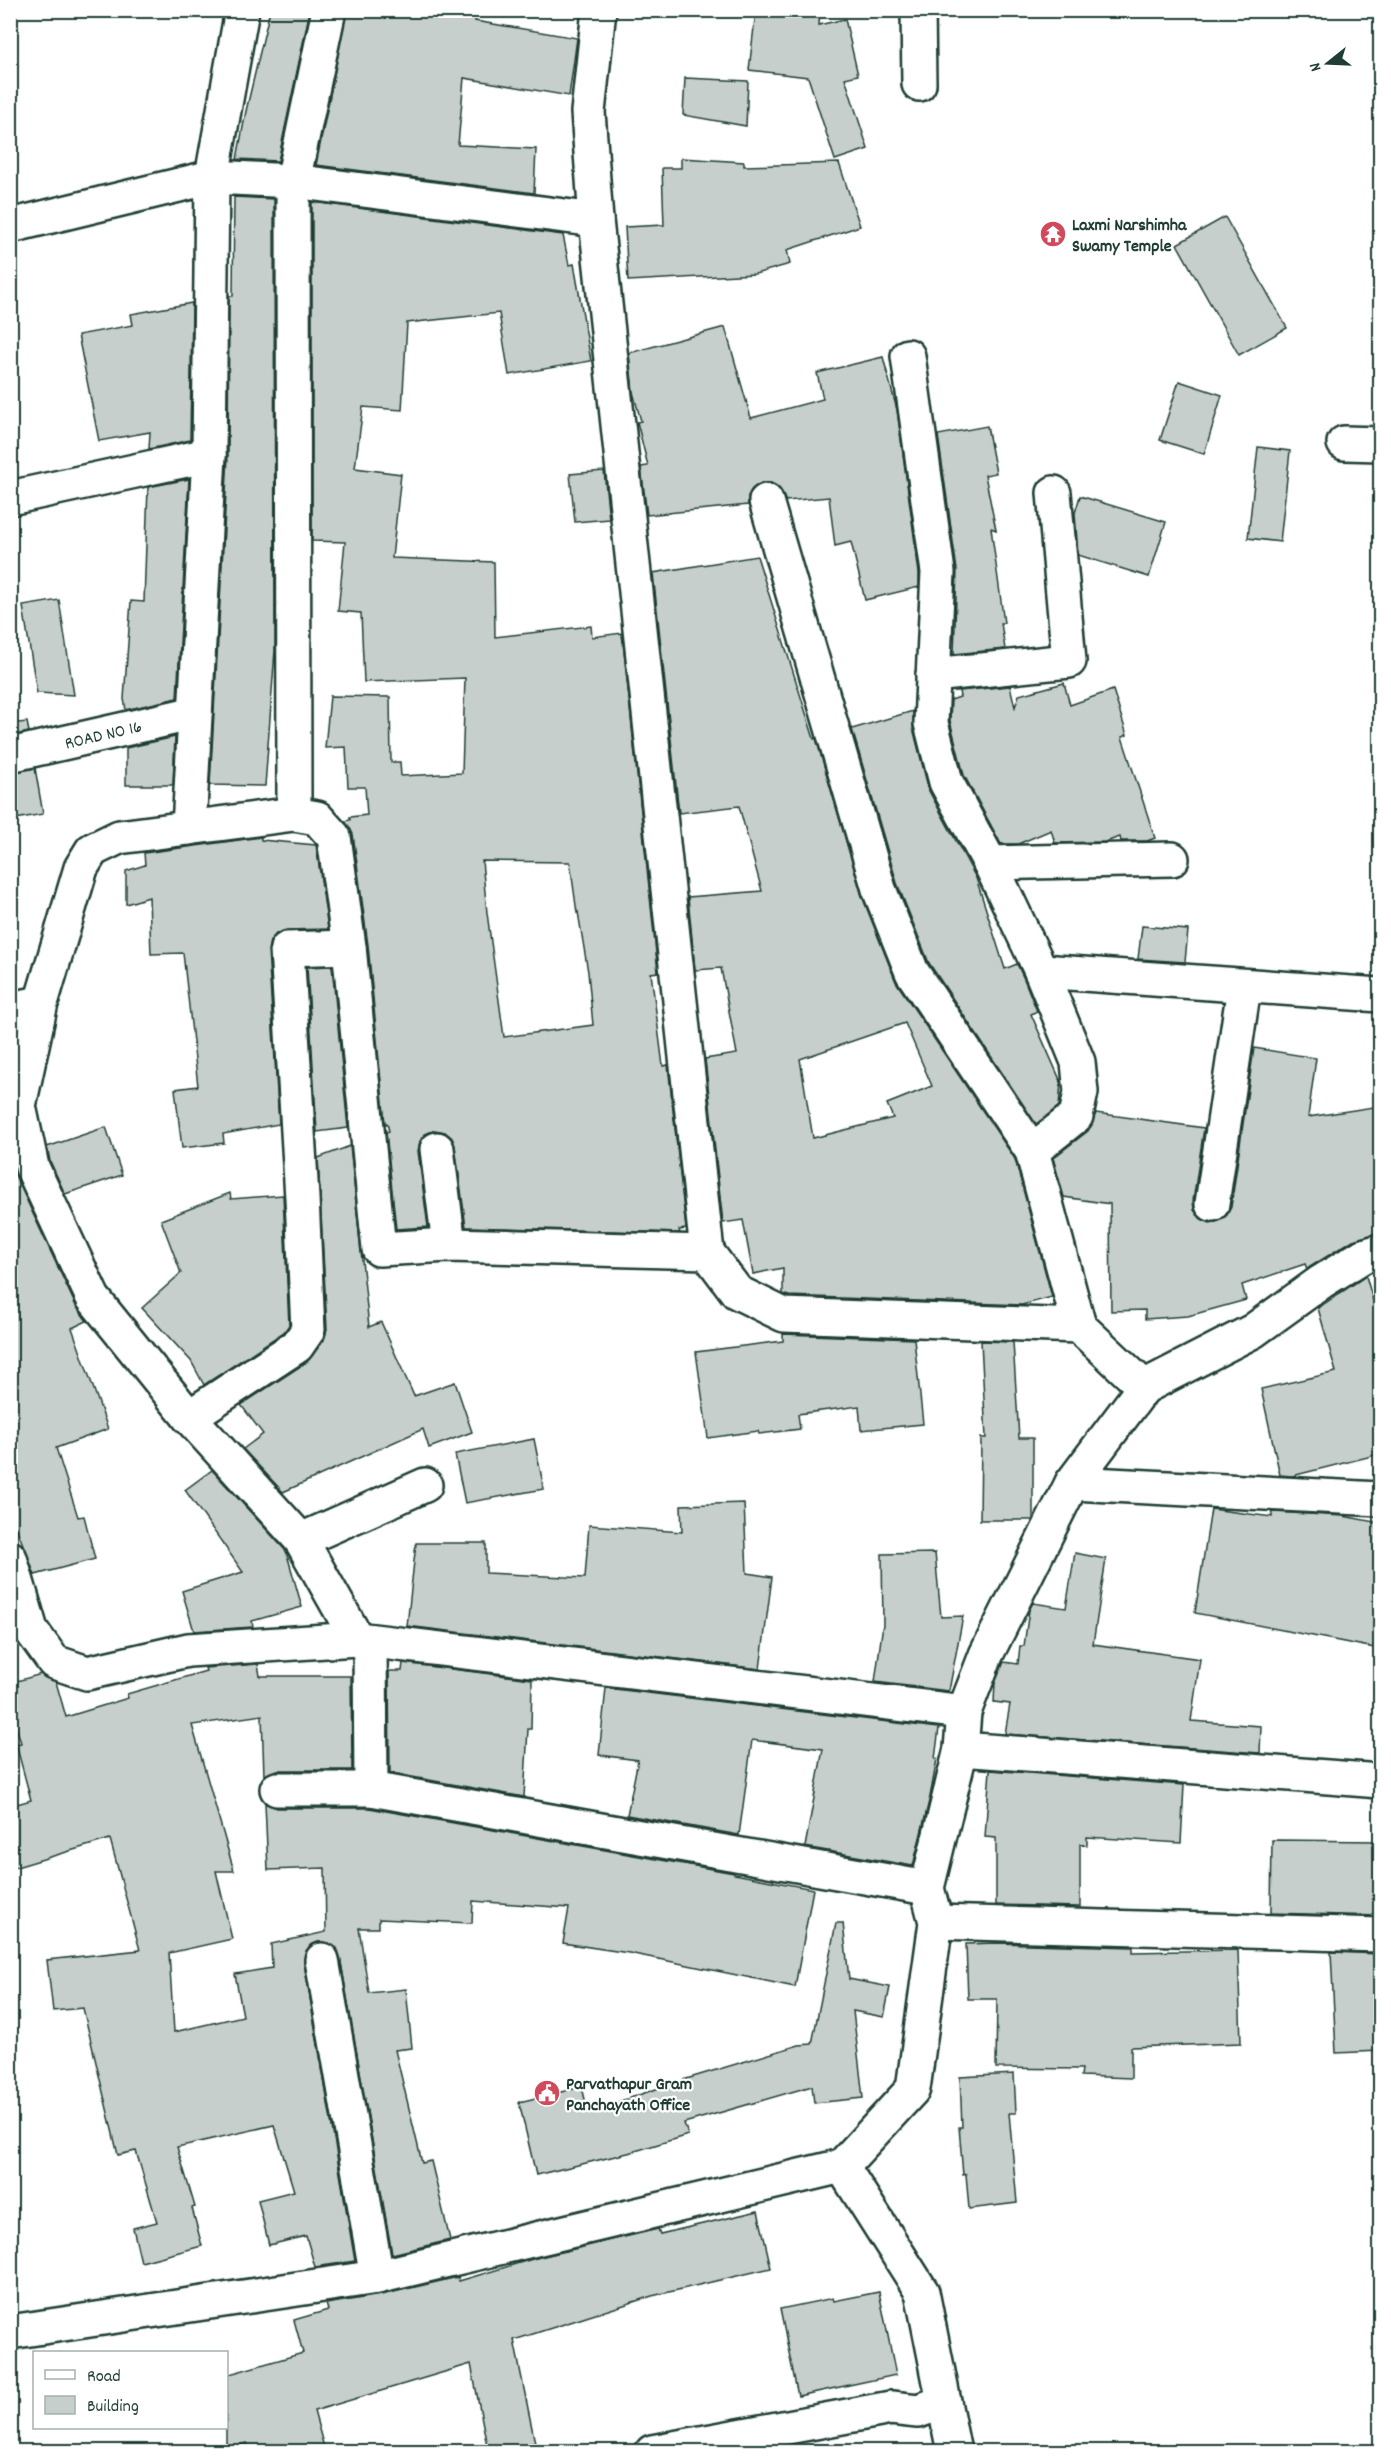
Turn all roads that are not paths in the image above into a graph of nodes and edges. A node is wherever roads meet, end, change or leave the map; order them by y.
1 (242, 10) edge
2 (329, 10) edge
3 (599, 10) edge
4 (918, 10) edge
5 (919, 84) dead end
6 (212, 177) junction
7 (293, 181) junction
8 (596, 220) junction
9 (10, 226) edge
10 (908, 356) dead end
11 (1344, 443) dead end
12 (1380, 444) edge
13 (209, 455) junction
14 (1054, 494) dead end
15 (10, 498) edge
16 (766, 501) dead end
17 (933, 675) junction
18 (195, 713) junction
19 (10, 755) edge
20 (294, 814) junction
21 (189, 828) junction
22 (1172, 859) dead end
23 (990, 863) junction
24 (349, 947) junction
25 (1041, 971) junction
26 (1244, 987) junction
27 (1380, 995) edge
28 (26, 1006) edge
29 (437, 1149) dead end
30 (1032, 1151) junction
31 (1212, 1204) dead end
32 (449, 1245) junction
33 (1380, 1251) edge
34 (707, 1252) junction
35 (1079, 1326) junction
36 (1144, 1388) junction
37 (189, 1417) junction
38 (1072, 1483) junction
39 (425, 1485) dead end
40 (1380, 1499) edge
41 (301, 1540) junction
42 (12, 1564) edge
43 (363, 1640) junction
44 (964, 1713) junction
45 (961, 1749) junction
46 (1380, 1781) edge
47 (277, 1789) dead end
48 (371, 1789) junction
49 (927, 1888) junction
50 (936, 1922) junction
51 (1380, 1935) edge
52 (322, 1960) dead end
53 (842, 2166) junction
54 (377, 2277) junction
55 (10, 2332) edge
56 (944, 2402) junction
57 (652, 2451) edge
58 (954, 2451) edge

1 - 6 street
2 - 7 street
3 - 8 street
4 - 5 street
6 - 7 street
6 - 9 street
6 - 13 street
7 - 8 street
7 - 20 street
8 - 34 street
10 - 17 street
11 - 12 street
13 - 15 street
13 - 18 street
14 - 17 street
16 - 30 street
17 - 23 street
18 - 19 street, ROAD NO 16
18 - 21 street
20 - 21 street
20 - 24 street
21 - 28 street
22 - 23 street
23 - 25 street
24 - 32 street
24 - 37 street
25 - 26 street
25 - 30 street
26 - 27 street
26 - 31 street
28 - 37 street
29 - 32 street
30 - 35 street
32 - 34 street
33 - 36 street
34 - 35 street
35 - 36 street
36 - 38 street
37 - 41 street
38 - 40 street
38 - 44 street
39 - 41 street
41 - 43 street
42 - 43 street
43 - 44 street
43 - 48 street
44 - 45 street
45 - 46 street
45 - 49 street
47 - 48 street
48 - 49 street
49 - 50 street
50 - 51 street
50 - 53 street
52 - 54 street
53 - 54 street
53 - 56 street
54 - 55 street
56 - 57 street
56 - 58 street

